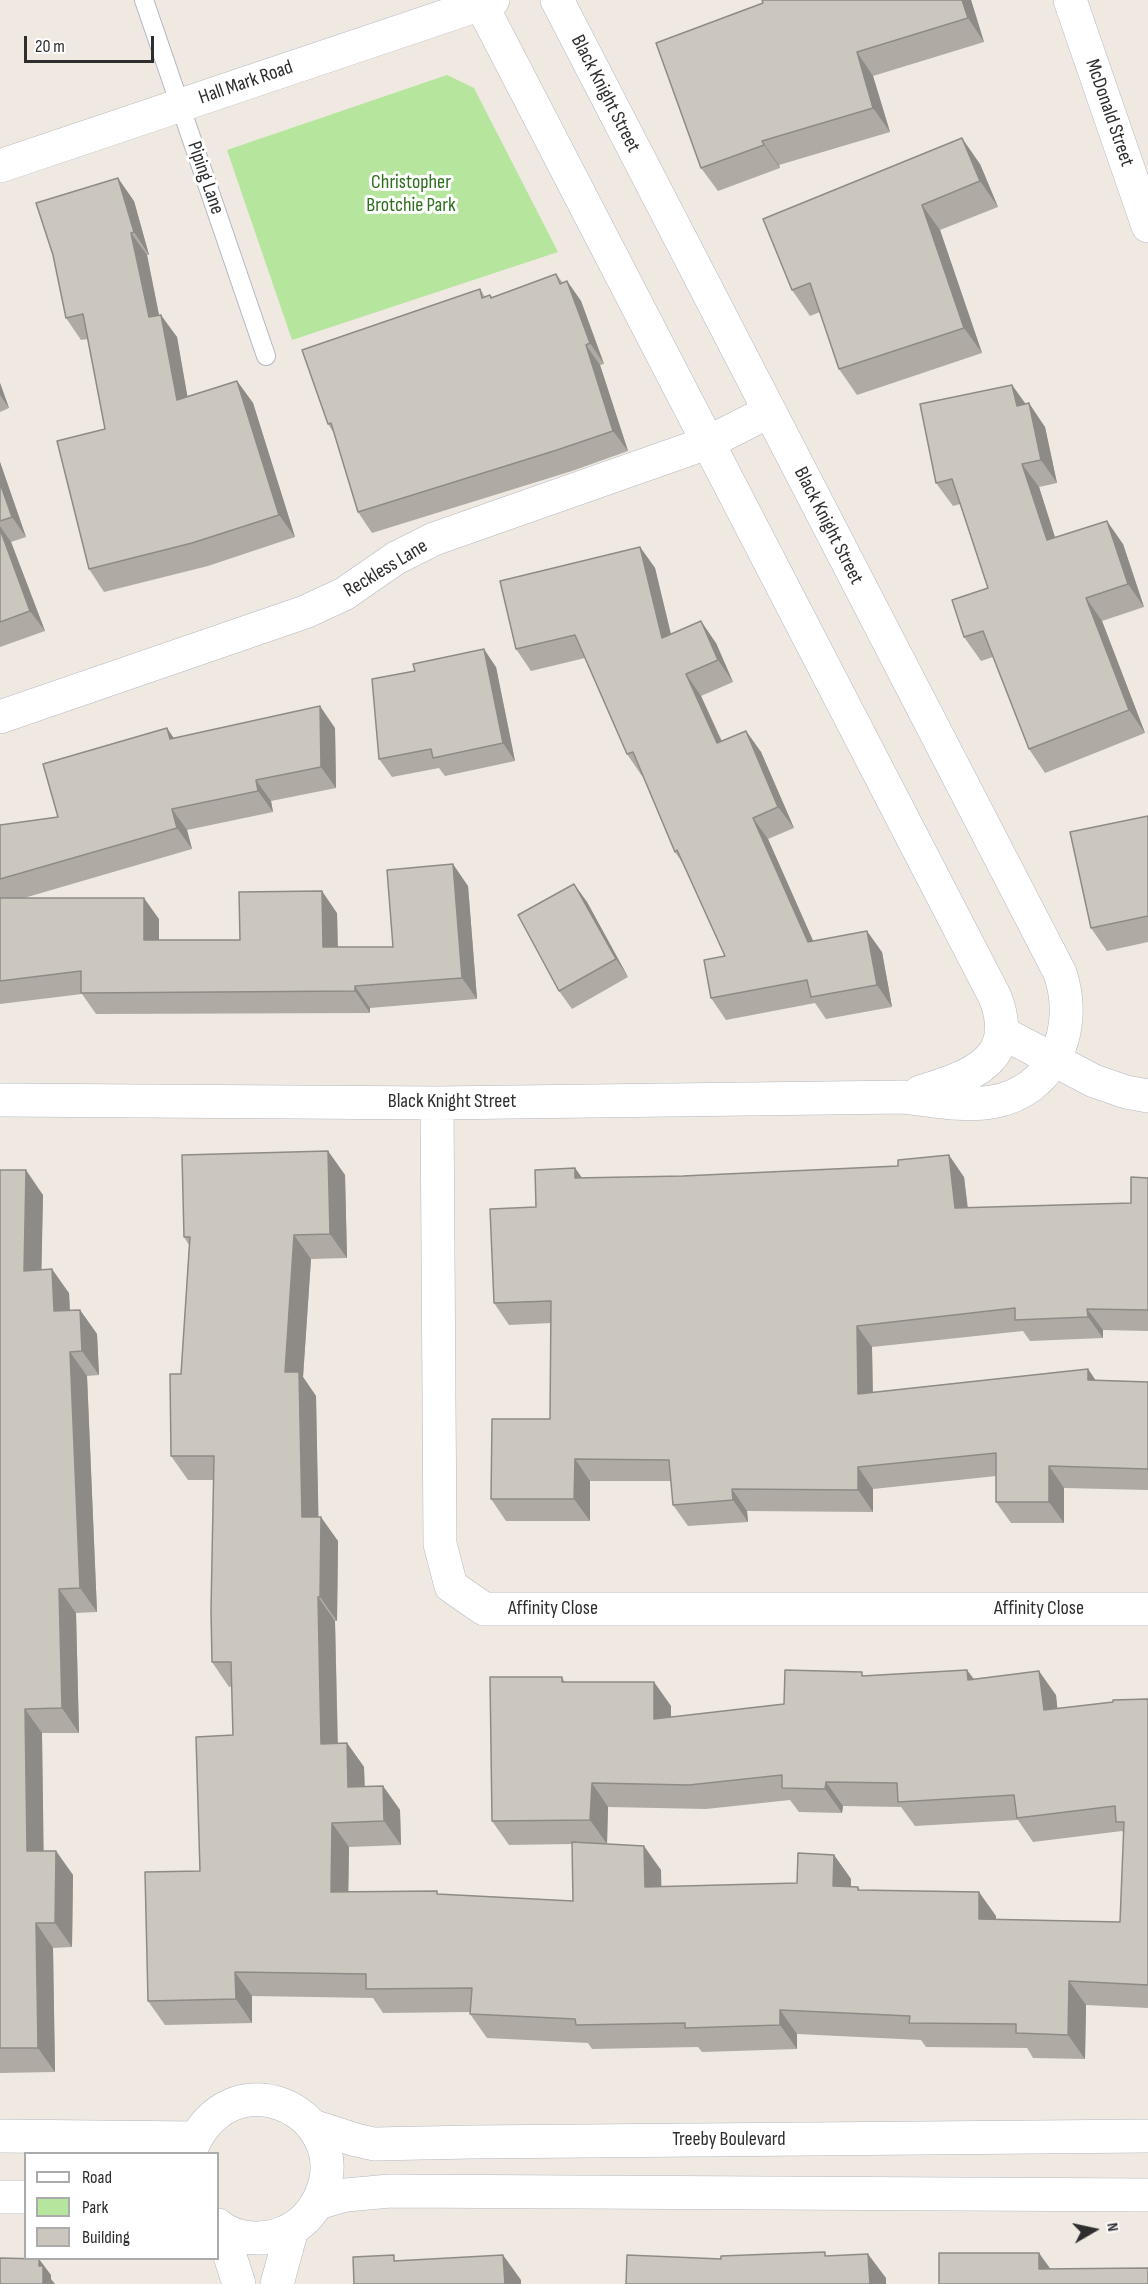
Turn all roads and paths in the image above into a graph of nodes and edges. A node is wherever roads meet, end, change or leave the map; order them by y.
1 (144, 0) edge
2 (557, 0) edge
3 (1070, 0) edge
4 (487, 2) edge
5 (180, 105) junction
6 (0, 166) edge
7 (1148, 226) edge
8 (266, 356) dead end
9 (768, 412) junction
10 (707, 443) junction
11 (0, 717) edge
12 (1001, 1032) junction
13 (1054, 1059) junction
14 (1148, 1096) edge
15 (904, 1097) junction
16 (0, 1100) edge
17 (437, 1103) junction
18 (1148, 1609) edge
19 (312, 2126) junction
20 (0, 2136) edge
21 (1148, 2136) edge
22 (192, 2146) edge
23 (1148, 2195) edge
24 (0, 2197) edge
25 (24, 2197) edge
26 (318, 2203) junction
27 (219, 2227) edge
28 (292, 2229) junction
29 (239, 2284) edge
30 (277, 2284) edge

1 - 5 lane, Piping Lane
2 - 9 street, Black Knight Street
3 - 7 street, McDonald Street
4 - 5 street, Hall Mark Road
4 - 10 street
5 - 6 street, Hall Mark Road
5 - 8 lane, Piping Lane
9 - 10 street, Reckless Lane
9 - 13 street, Black Knight Street
10 - 11 street, Reckless Lane
10 - 12 street
12 - 13 street
12 - 15 street, Black Knight Street
13 - 14 street
13 - 15 street, Black Knight Street
15 - 17 street, Black Knight Street
16 - 17 street, Black Knight Street
17 - 18 street, Affinity Close
19 - 21 street, Treeby Boulevard
19 - 22 street
19 - 26 street
20 - 22 street
23 - 26 street
24 - 25 street
26 - 28 street
27 - 28 street
27 - 29 street
28 - 30 street

